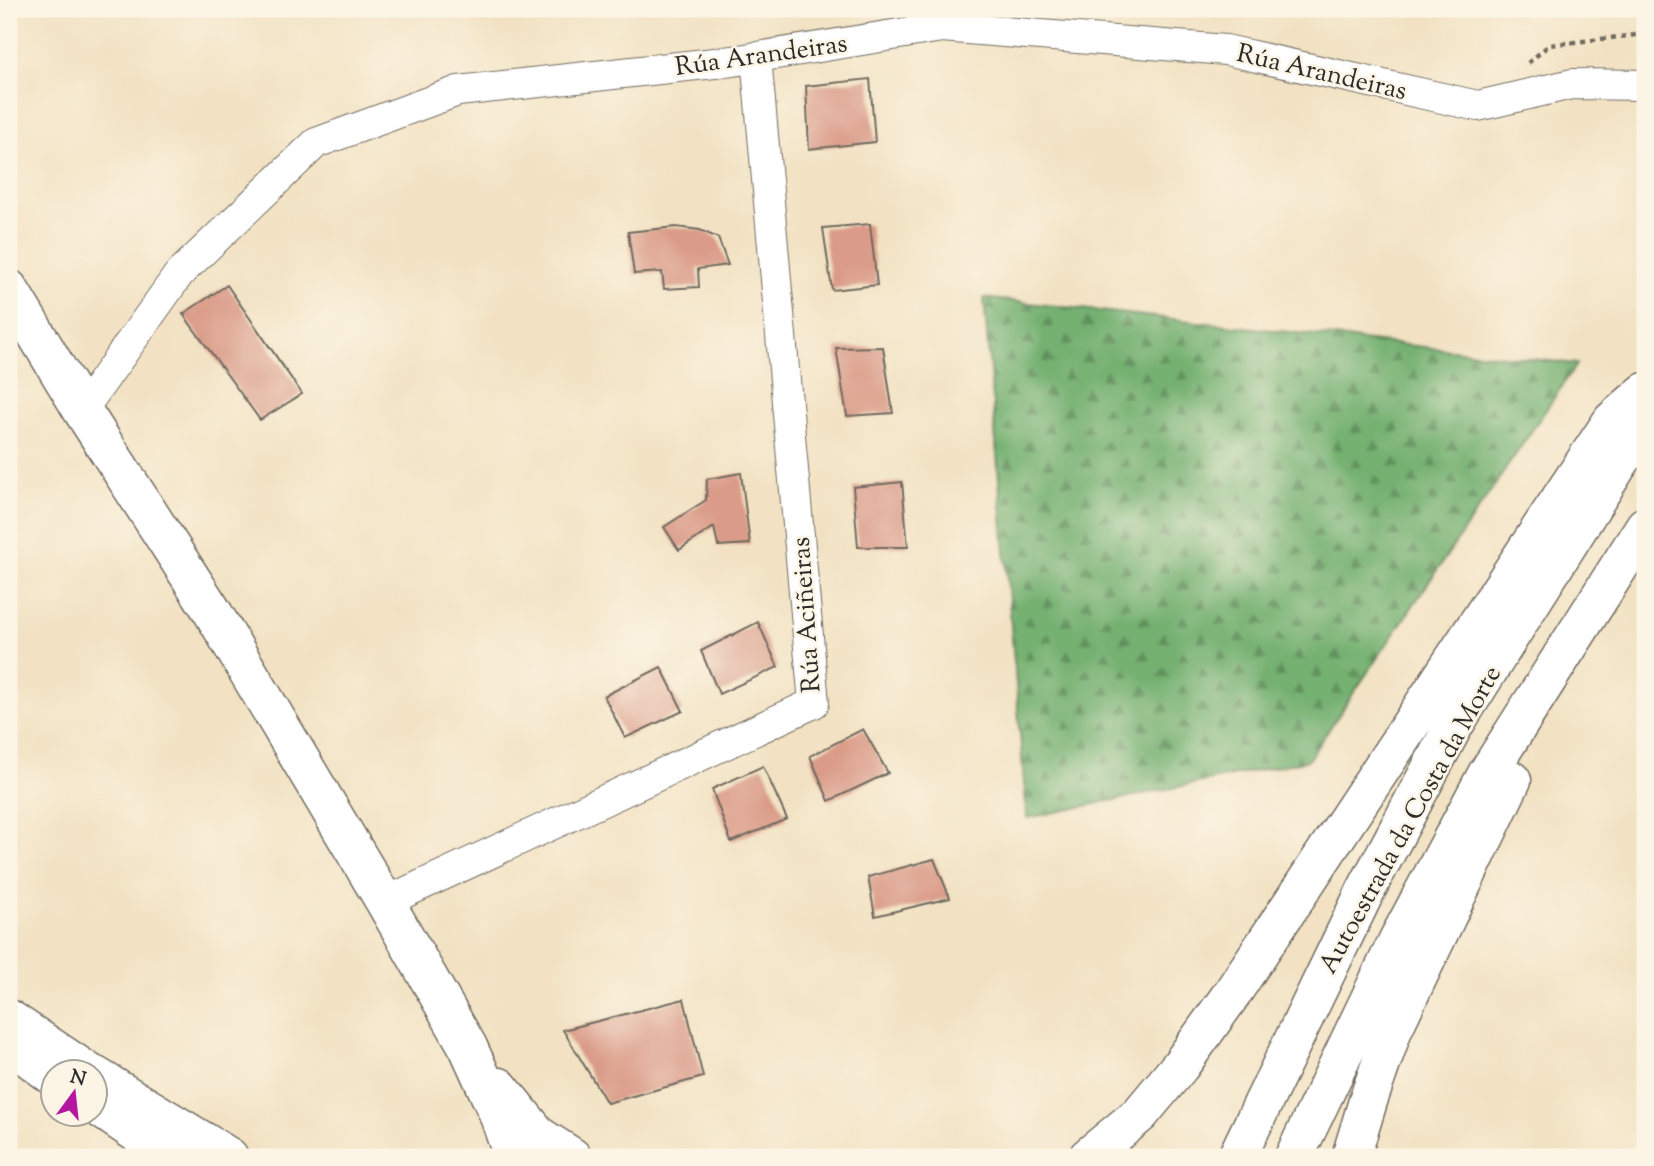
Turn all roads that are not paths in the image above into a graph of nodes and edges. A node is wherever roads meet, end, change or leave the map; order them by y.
1 (756, 57) junction
2 (1645, 85) edge
3 (9, 289) edge
4 (1645, 392) edge
5 (82, 410) junction
6 (1645, 422) edge
7 (1644, 528) edge
8 (385, 902) junction
9 (9, 1019) edge
10 (9, 1043) edge
11 (468, 1047) junction
12 (47, 1058) edge
13 (63, 1058) edge
14 (108, 1087) edge
15 (108, 1089) edge
16 (108, 1114) edge
17 (172, 1157) edge
18 (210, 1157) edge
19 (229, 1157) edge
20 (513, 1157) edge
21 (572, 1157) edge
22 (1088, 1157) edge
23 (1237, 1157) edge
24 (1294, 1157) edge
25 (1351, 1157) edge

1 - 2 street, Rúa Arandeiras
1 - 5 street, Rúa Arandeiras
1 - 8 street, Rúa Aciñeiras
3 - 5 main road
4 - 22 main road
5 - 8 main road
6 - 23 main road, Autoestrada da Costa da Morte
7 - 24 main road, Autoestrada da Costa da Morte
7 - 25 main road
8 - 11 main road
9 - 13 main road
10 - 12 main road
11 - 20 main road
11 - 21 main road
14 - 19 main road
15 - 18 main road
16 - 17 main road

